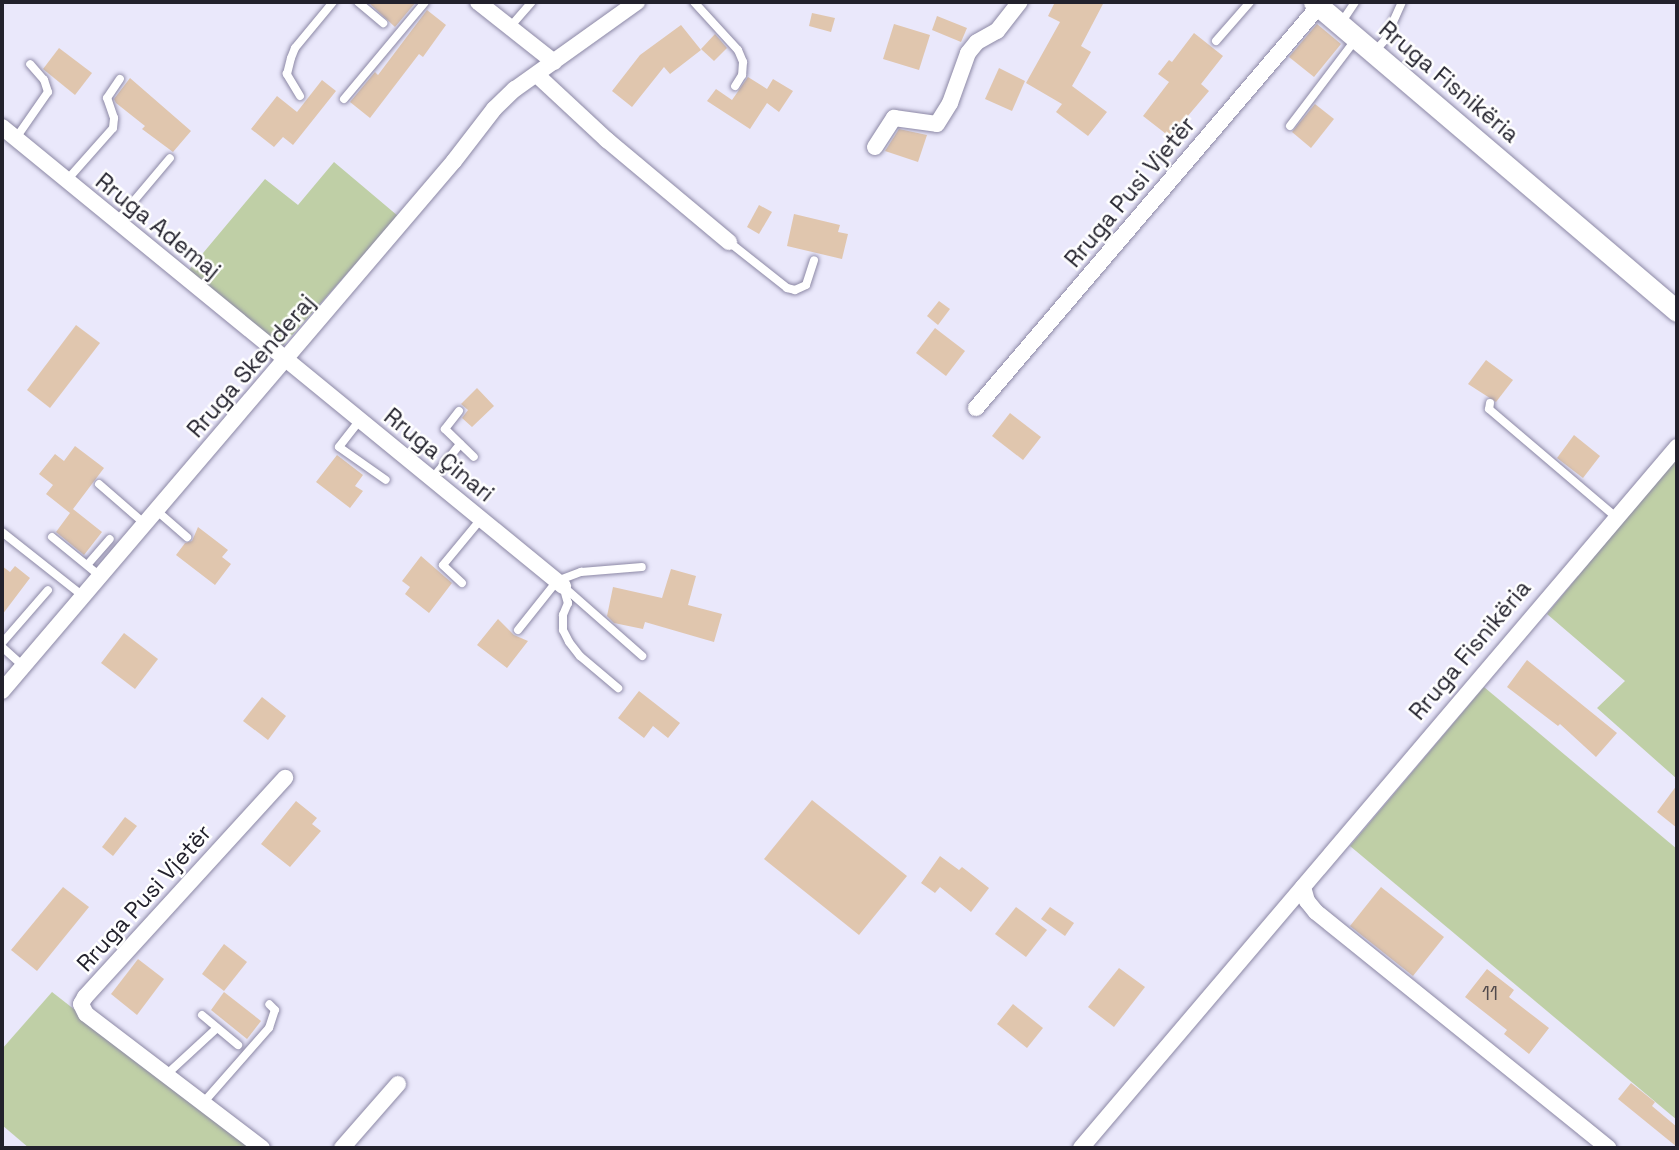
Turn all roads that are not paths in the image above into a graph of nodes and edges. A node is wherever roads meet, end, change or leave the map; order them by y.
1 (333, 2) edge
2 (358, 2) edge
3 (425, 2) edge
4 (532, 2) edge
5 (637, 2) edge
6 (694, 2) edge
7 (1020, 2) edge
8 (1250, 2) edge
9 (1355, 2) edge
10 (1402, 2) edge
11 (486, 4) edge
12 (1316, 4) edge
13 (383, 23) dead end
14 (510, 27) junction
15 (1349, 31) junction
16 (1216, 41) dead end
17 (1374, 53) junction
18 (554, 62) junction
19 (30, 64) dead end
20 (537, 75) junction
21 (120, 79) dead end
22 (735, 86) dead end
23 (300, 96) dead end
24 (344, 99) dead end
25 (1290, 126) dead end
26 (2, 127) edge
27 (16, 138) junction
28 (875, 147) dead end
29 (170, 158) dead end
30 (67, 180) junction
31 (117, 221) junction
32 (729, 242) joint
33 (814, 260) dead end
34 (1677, 311) edge
35 (286, 360) junction
36 (1490, 403) dead end
37 (976, 408) dead end
38 (459, 411) dead end
39 (360, 420) junction
40 (460, 443) junction
41 (1677, 447) edge
42 (474, 457) dead end
43 (432, 479) junction
44 (386, 480) dead end
45 (99, 484) dead end
46 (157, 511) junction
47 (481, 519) junction
48 (1616, 519) junction
49 (145, 524) junction
50 (2, 532) edge
51 (52, 537) dead end
52 (187, 537) dead end
53 (110, 539) dead end
54 (88, 564) junction
55 (642, 567) dead end
56 (100, 576) junction
57 (462, 583) dead end
58 (560, 584) junction
59 (48, 590) dead end
60 (83, 596) junction
61 (518, 630) dead end
62 (2, 645) edge
63 (642, 656) dead end
64 (23, 666) junction
65 (618, 688) dead end
66 (2, 691) edge
67 (285, 778) dead end
68 (1303, 887) junction
69 (269, 1004) dead end
70 (202, 1015) dead end
71 (217, 1028) junction
72 (238, 1045) dead end
73 (166, 1075) junction
74 (398, 1084) dead end
75 (203, 1103) junction
76 (262, 1148) edge
77 (342, 1148) edge
78 (1081, 1148) edge
79 (1609, 1148) edge

1 - 23 lane
2 - 13 lane
3 - 24 lane
4 - 14 lane
5 - 18 street, Rruga Skenderaj
6 - 22 lane
7 - 28 street
8 - 16 lane
9 - 15 lane
10 - 17 lane
11 - 14 street
12 - 15 street, Rruga Fisnikëria
12 - 37 street, Rruga Pusi Vjetër
14 - 18 street
15 - 17 street, Rruga Fisnikëria
15 - 25 lane
17 - 34 street, Rruga Fisnikëria
18 - 20 street, Rruga Skenderaj
19 - 27 lane
20 - 32 street
20 - 35 street, Rruga Skenderaj
21 - 30 lane
26 - 27 street, Rruga Ademaj
27 - 30 street, Rruga Ademaj
29 - 31 lane
30 - 31 street, Rruga Ademaj
31 - 35 street, Rruga Ademaj
32 - 33 lane
35 - 39 street, Rruga Çinari
35 - 46 street, Rruga Skenderaj
36 - 48 lane
38 - 40 lane
39 - 43 street, Rruga Çinari
39 - 44 lane
40 - 42 lane
40 - 43 lane
41 - 48 street, Rruga Fisnikëria
43 - 47 street, Rruga Çinari
45 - 49 lane
46 - 49 street, Rruga Skenderaj
46 - 52 lane
47 - 57 lane
47 - 58 street, Rruga Çinari
48 - 68 street, Rruga Fisnikëria
49 - 56 street, Rruga Skenderaj
50 - 60 lane
51 - 54 lane
53 - 54 lane
54 - 56 lane
55 - 58 lane
56 - 60 street, Rruga Skenderaj
58 - 61 lane
58 - 63 lane
58 - 65 lane
59 - 62 lane
60 - 64 street, Rruga Skenderaj
62 - 64 lane
64 - 66 street, Rruga Skenderaj
67 - 73 street, Rruga Pusi Vjetër
68 - 78 street, Rruga Fisnikëria
68 - 79 street
69 - 75 lane
70 - 71 lane
71 - 72 lane
71 - 73 lane
73 - 75 street, Rruga Pusi Vjetër
74 - 77 street
75 - 76 street, Rruga Pusi Vjetër

